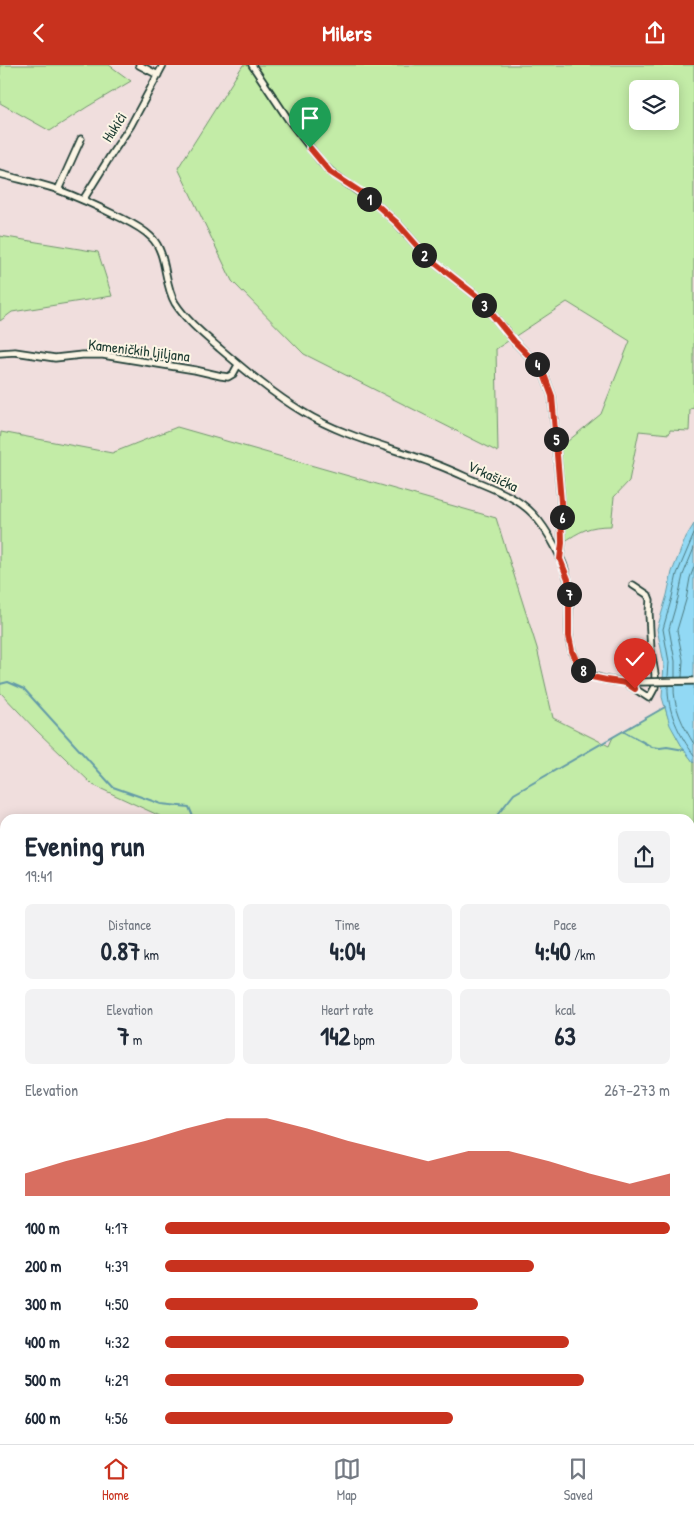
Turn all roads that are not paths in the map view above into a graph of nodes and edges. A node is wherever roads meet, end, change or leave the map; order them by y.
1 (139, 65) edge
2 (163, 65) edge
3 (252, 65) edge
4 (158, 75) junction
5 (81, 139) dead end
6 (0, 174) edge
7 (58, 190) junction
8 (83, 200) junction
9 (0, 353) edge
10 (238, 365) junction
11 (560, 559) junction
12 (633, 585) dead end
13 (694, 681) edge
14 (626, 683) junction

1 - 4 street
2 - 4 street, Hukići
3 - 11 street
4 - 8 street, Hukići
5 - 7 street
6 - 7 street, Vrkašićka
7 - 8 street, Vrkašićka
8 - 10 street, Vrkašićka
9 - 10 street, Kameničkih ljiljana
10 - 11 street, Vrkašićka
11 - 14 street, Vrkašićka
12 - 14 street
13 - 14 street, Vrkašićka, bridge

